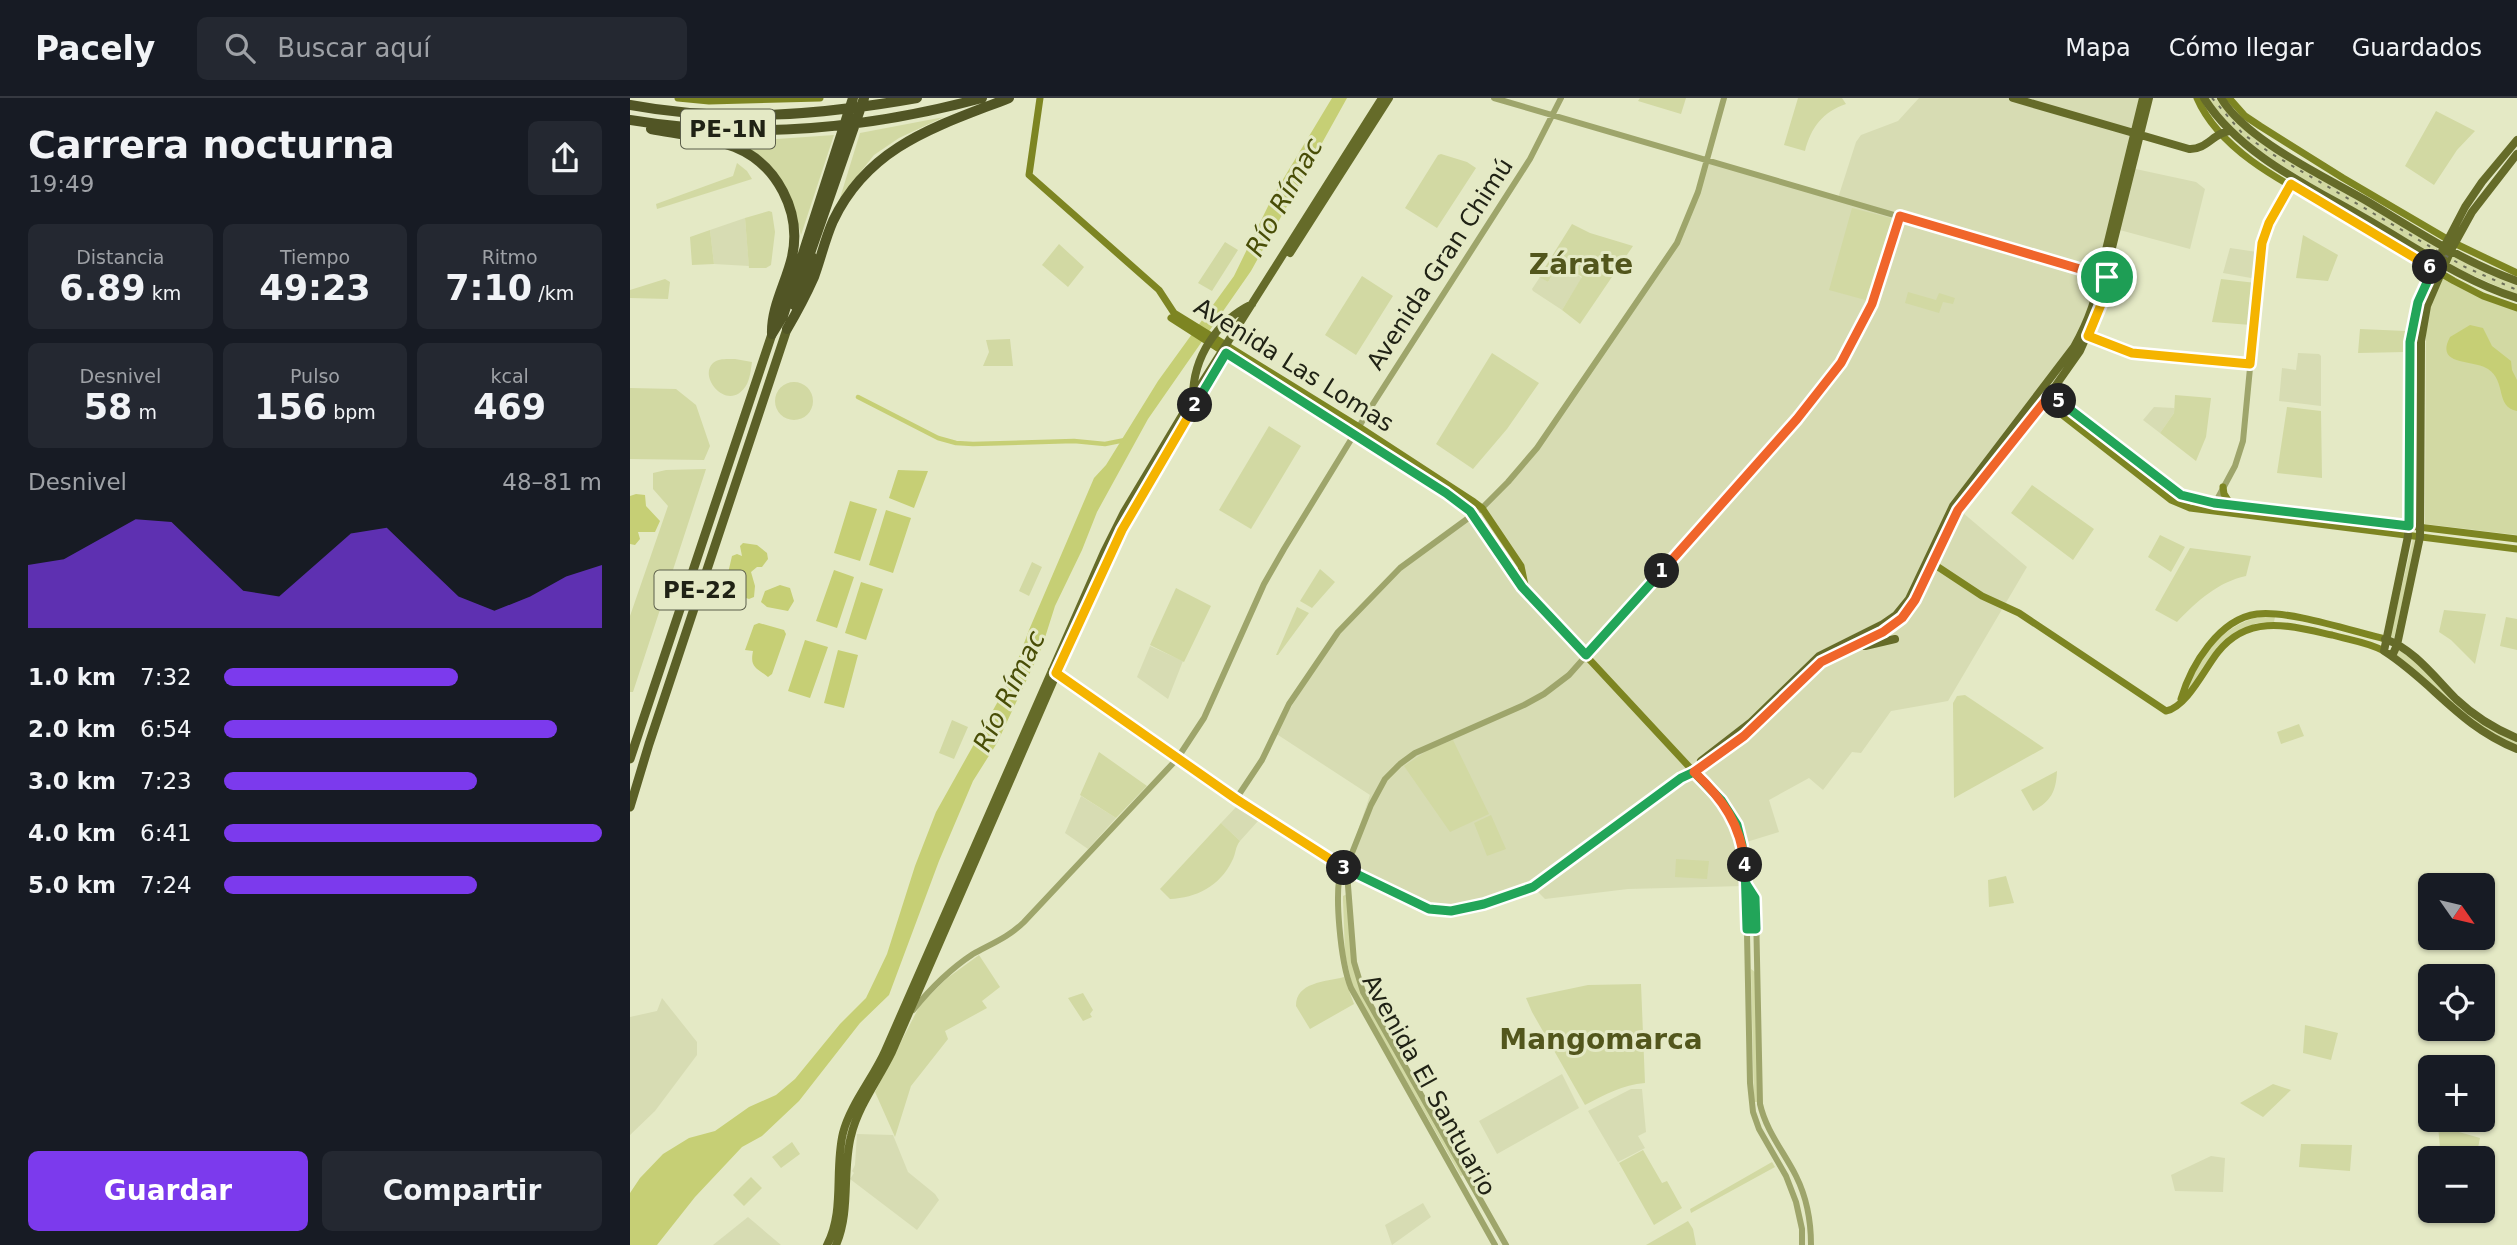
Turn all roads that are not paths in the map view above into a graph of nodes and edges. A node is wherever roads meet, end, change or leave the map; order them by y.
1 (678, 98) edge
2 (820, 98) edge
3 (853, 98) edge
4 (863, 98) edge
5 (915, 98) edge
6 (982, 98) edge
7 (1009, 98) edge
8 (1040, 98) edge
9 (1382, 98) edge
10 (1389, 98) edge
11 (1494, 98) edge
12 (1561, 98) edge
13 (1724, 98) edge
14 (2013, 98) edge
15 (2143, 98) edge
16 (2149, 98) edge
17 (2197, 98) edge
18 (2204, 98) edge
19 (2225, 98) edge
20 (630, 105) edge
21 (1553, 115) junction
22 (631, 120) edge
23 (2230, 131) junction
24 (2137, 134) junction
25 (2220, 134) junction
26 (2517, 140) edge
27 (841, 150) junction
28 (2517, 153) edge
29 (1707, 159) junction
30 (2291, 184) junction
31 (1900, 216) junction
32 (835, 217) junction
33 (2449, 245) junction
34 (2439, 267) junction
35 (2517, 274) edge
36 (2104, 276) junction
37 (2517, 281) edge
38 (2517, 298) edge
39 (1252, 304) junction
40 (2517, 307) edge
41 (787, 326) junction
42 (772, 334) junction
43 (2085, 334) junction
44 (1224, 347) junction
45 (2250, 364) junction
46 (2043, 396) junction
47 (1193, 397) junction
48 (1359, 427) junction
49 (1354, 434) junction
50 (2223, 487) junction
51 (2214, 503) junction
52 (2232, 505) junction
53 (1482, 508) junction
54 (2212, 512) junction
55 (1473, 515) junction
56 (1492, 524) junction
57 (1483, 530) junction
58 (2409, 531) junction
59 (2420, 532) junction
60 (2517, 539) edge
61 (2517, 549) edge
62 (1932, 563) junction
63 (1526, 590) junction
64 (1895, 639) dead end
65 (2385, 639) junction
66 (2397, 645) junction
67 (1842, 651) junction
68 (2388, 653) junction
69 (1586, 655) junction
70 (1054, 671) junction
71 (1785, 693) junction
72 (2181, 700) junction
73 (2517, 738) edge
74 (2517, 748) edge
75 (630, 759) edge
76 (1177, 759) junction
77 (1690, 772) junction
78 (1236, 799) junction
79 (630, 807) edge
80 (1346, 871) junction
81 (1746, 884) junction
82 (1747, 929) junction
83 (1756, 929) junction
84 (1354, 962) junction
85 (1344, 965) junction
86 (1747, 967) junction
87 (1756, 967) junction
88 (1374, 1011) junction
89 (1365, 1016) junction
90 (906, 1018) junction
91 (892, 1036) junction
92 (1760, 1104) junction
93 (1752, 1105) junction
94 (827, 1245) edge
95 (836, 1245) edge
96 (1495, 1245) edge
97 (1506, 1245) edge
98 (1801, 1245) edge
99 (1811, 1245) edge

1 - 2 main road
3 - 27 highway
4 - 27 highway
5 - 20 highway, PE-1N
6 - 22 highway, PE-1N
7 - 32 highway
8 - 44 main road, Avenida Las Lomas
9 - 39 main road
10 - 44 main road
11 - 21 street
12 - 21 street, Avenida Gran Chimú
13 - 29 street
14 - 24 main road
15 - 24 main road
16 - 24 main road
17 - 25 main road
18 - 23 main road
19 - 33 main road
19 - 33 main road
21 - 29 street
21 - 48 street, Avenida Gran Chimú
22 - 42 highway
23 - 25 main road
23 - 34 main road
24 - 25 main road
24 - 36 main road
25 - 30 main road
26 - 33 main road
27 - 41 highway
27 - 42 highway
28 - 33 main road
29 - 31 street
29 - 53 street
30 - 34 main road
30 - 45 street
31 - 36 street
31 - 69 street
32 - 41 highway
32 - 41 highway
33 - 34 main road
33 - 35 main road
33 - 37 main road
34 - 38 main road
34 - 40 main road
34 - 58 main road
34 - 59 main road
36 - 43 main road
39 - 44 main road
39 - 47 main road
41 - 79 highway, PE-22
42 - 75 highway, PE-22
43 - 45 street
43 - 46 main road
44 - 47 main road
44 - 48 main road, Avenida Las Lomas
44 - 49 main road, Avenida Las Lomas
44 - 70 main road
45 - 50 street
46 - 51 main road
46 - 54 main road
46 - 62 main road
46 - 71 main road
47 - 70 main road
48 - 49 street, Avenida Gran Chimú
48 - 53 main road, Avenida Las Lomas
49 - 55 main road, Avenida Las Lomas
49 - 76 street, Avenida Gran Chimú
50 - 51 street
50 - 52 main road
51 - 52 main road
51 - 54 street
52 - 58 main road
53 - 55 street
53 - 56 main road, Avenida Las Lomas
54 - 58 main road
55 - 57 main road, Avenida Las Lomas
55 - 78 street
56 - 57 main road
56 - 63 main road, Avenida Las Lomas
57 - 63 main road, Avenida Las Lomas
58 - 59 main road
58 - 65 main road
59 - 60 main road
59 - 61 main road
59 - 66 main road
62 - 67 main road
62 - 72 main road
63 - 69 main road, Avenida Las Lomas
64 - 67 main road
65 - 66 main road
65 - 68 main road
65 - 72 main road
66 - 68 main road
66 - 73 main road
67 - 71 main road
68 - 72 main road
68 - 74 main road
69 - 77 main road, Avenida Las Lomas
69 - 80 street
70 - 76 main road
70 - 90 main road
70 - 91 main road
71 - 77 main road
76 - 78 main road
76 - 90 street, Avenida Gran Chimú
77 - 80 main road
77 - 81 street, Avenida Las Lomas
78 - 80 main road
80 - 84 street, Avenida El Santuario
80 - 85 street, Avenida El Santuario
81 - 82 street, Avenida Las Lomas
81 - 83 street, Avenida Las Lomas
82 - 83 street
82 - 86 street, Avenida Las Lomas
83 - 87 street, Avenida Las Lomas
84 - 85 street
84 - 88 street, Avenida El Santuario
85 - 89 street, Avenida El Santuario
86 - 87 street
86 - 93 street, Avenida Las Lomas
87 - 92 street, Avenida Las Lomas
88 - 89 street
88 - 97 street, Avenida El Santuario
89 - 96 street, Avenida El Santuario
90 - 91 street, Avenida Gran Chimú
90 - 95 main road
91 - 94 main road
92 - 93 street
92 - 99 street, Avenida Las Lomas
93 - 98 street, Avenida Las Lomas

